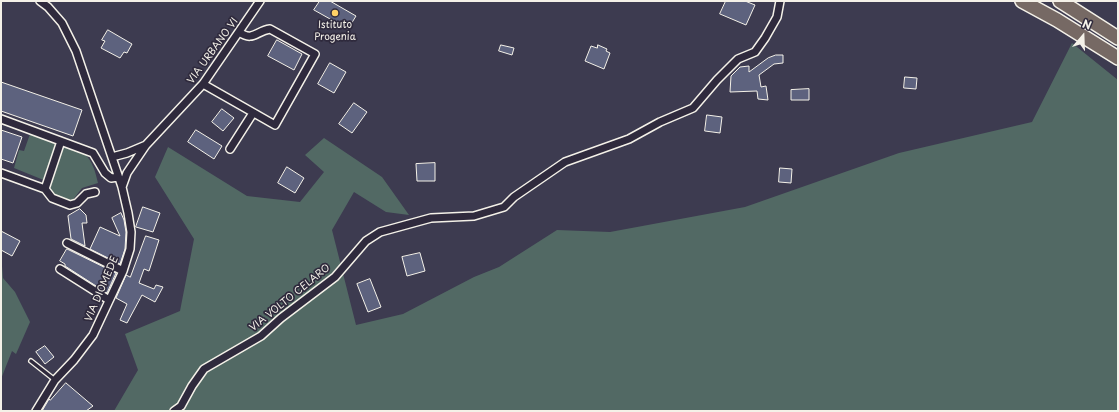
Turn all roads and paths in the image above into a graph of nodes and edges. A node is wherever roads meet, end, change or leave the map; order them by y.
1 (40, 1) edge
2 (260, 1) edge
3 (780, 1) edge
4 (1022, 1) edge
5 (1060, 1) edge
6 (239, 32) junction
7 (1118, 38) edge
8 (1118, 58) edge
9 (203, 84) junction
10 (253, 113) junction
11 (1, 119) edge
12 (61, 141) junction
13 (146, 145) junction
14 (230, 149) dead end
15 (112, 157) junction
16 (1, 173) edge
17 (118, 177) junction
18 (122, 187) junction
19 (45, 189) junction
20 (95, 192) dead end
21 (67, 243) dead end
22 (60, 270) dead end
23 (123, 271) junction
24 (109, 300) junction
25 (31, 361) dead end
26 (55, 380) junction
27 (36, 411) edge
28 (174, 411) edge

1 - 15 street, VIA DIOMEDE
2 - 6 street, VIA URBANO VI
3 - 28 street, VIA VOLTO CELARO
4 - 8 highway
5 - 7 highway
6 - 9 street, VIA URBANO VI
6 - 10 street
9 - 10 street
9 - 13 street, VIA URBANO VI
10 - 14 street
11 - 12 street
12 - 17 street
12 - 19 street
13 - 15 street, VIA URBANO VI
13 - 18 street, VIA URBANO VI
15 - 17 street, VIA DIOMEDE
16 - 19 street
17 - 18 street, VIA DIOMEDE
18 - 23 street, VIA DIOMEDE
19 - 20 street
21 - 23 street
22 - 24 street
23 - 24 street, VIA DIOMEDE
24 - 26 street, VIA DIOMEDE
25 - 26 lane
26 - 27 street, VIA DIOMEDE

